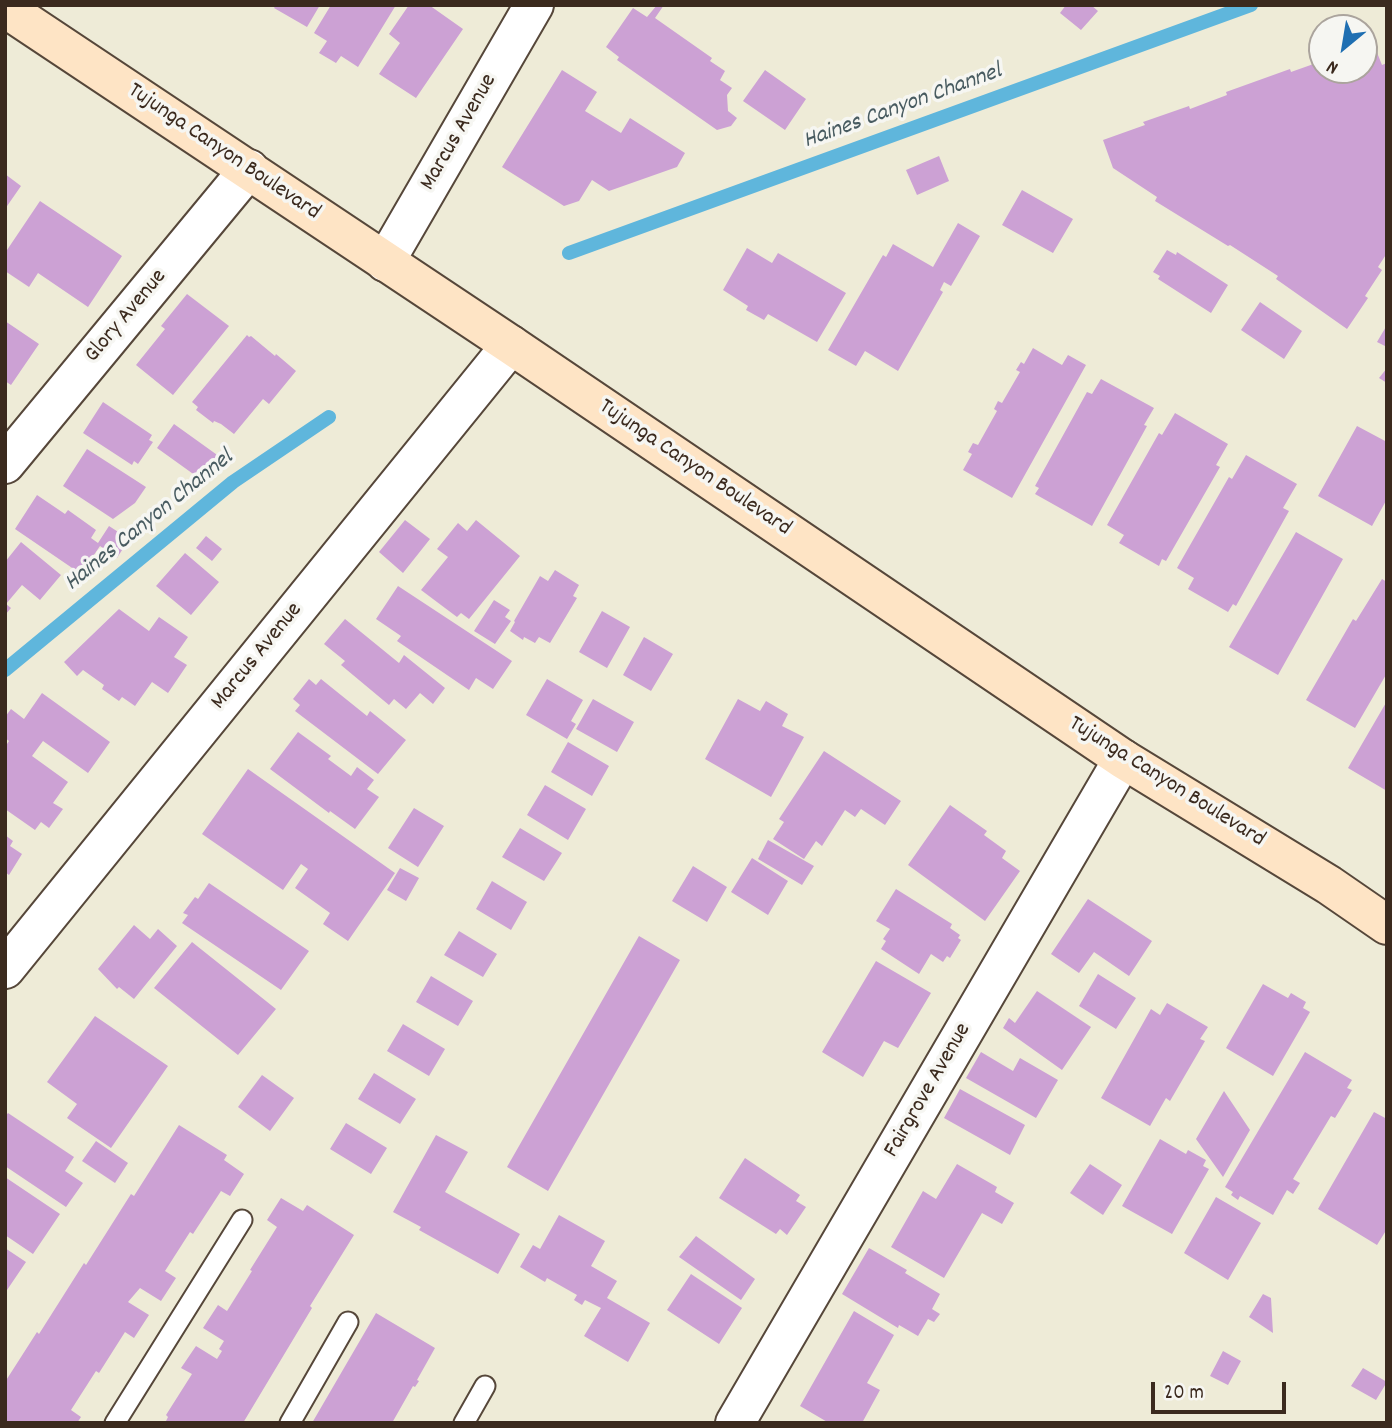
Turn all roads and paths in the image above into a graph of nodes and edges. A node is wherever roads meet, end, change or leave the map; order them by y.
1 (534, 5) edge
2 (5, 8) edge
3 (249, 169) junction
4 (385, 262) junction
5 (511, 345) junction
6 (5, 464) edge
7 (1123, 759) junction
8 (1387, 925) edge
9 (5, 970) edge
10 (242, 1220) dead end
11 (348, 1322) dead end
12 (485, 1387) dead end
13 (115, 1423) edge
14 (290, 1423) edge
15 (464, 1423) edge
16 (735, 1423) edge

1 - 4 street, Marcus Avenue
2 - 3 main road, Tujunga Canyon Boulevard
3 - 4 main road, Tujunga Canyon Boulevard
3 - 6 street, Glory Avenue
4 - 5 main road, Tujunga Canyon Boulevard
5 - 7 main road, Tujunga Canyon Boulevard
5 - 9 street, Marcus Avenue
7 - 8 main road, Tujunga Canyon Boulevard
7 - 16 street, Fairgrove Avenue
10 - 13 lane
11 - 14 lane
12 - 15 lane

